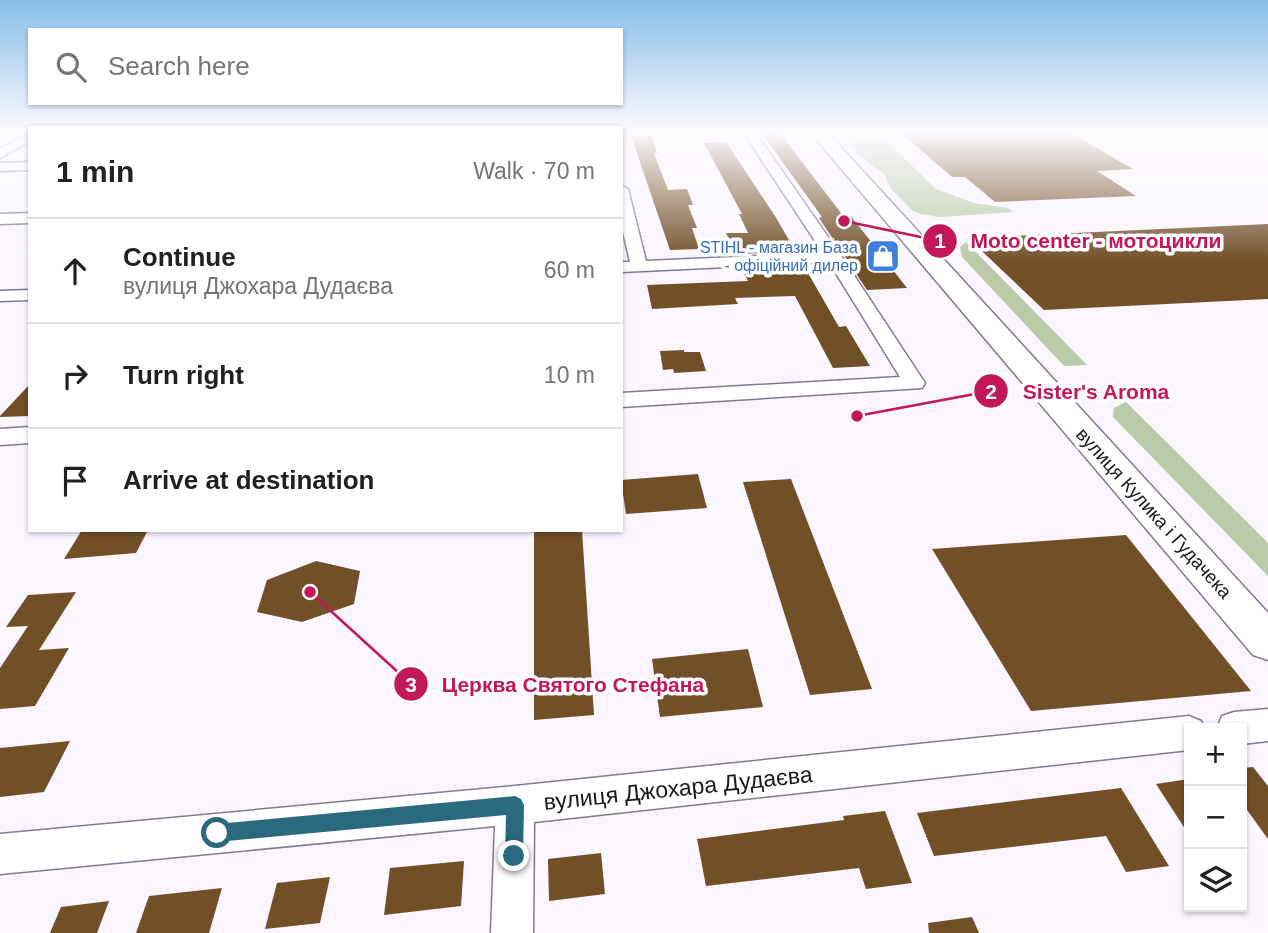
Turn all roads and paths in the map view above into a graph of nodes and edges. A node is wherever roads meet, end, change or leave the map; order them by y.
1 (779, 176) edge
2 (856, 176) edge
3 (870, 176) edge
4 (623, 206) edge
5 (28, 218) edge
6 (0, 219) edge
7 (834, 257) junction
8 (630, 266) edge
9 (28, 295) edge
10 (0, 296) edge
11 (623, 400) edge
12 (28, 435) edge
13 (0, 437) edge
14 (1268, 607) edge
15 (1268, 642) edge
16 (1268, 725) edge
17 (1247, 727) edge
18 (1184, 734) edge
19 (515, 805) junction
20 (0, 854) edge
21 (512, 933) edge

1 - 7 street
2 - 15 main road, вулиця Кулика і Гудачека
3 - 14 main road, вулиця Кулика і Гудачека
4 - 8 street
5 - 6 street
7 - 8 street
7 - 11 street
9 - 10 street
12 - 13 street
16 - 17 street
18 - 19 street, вулиця Джохара Дудаєва
19 - 20 street, вулиця Джохара Дудаєва
19 - 21 street

